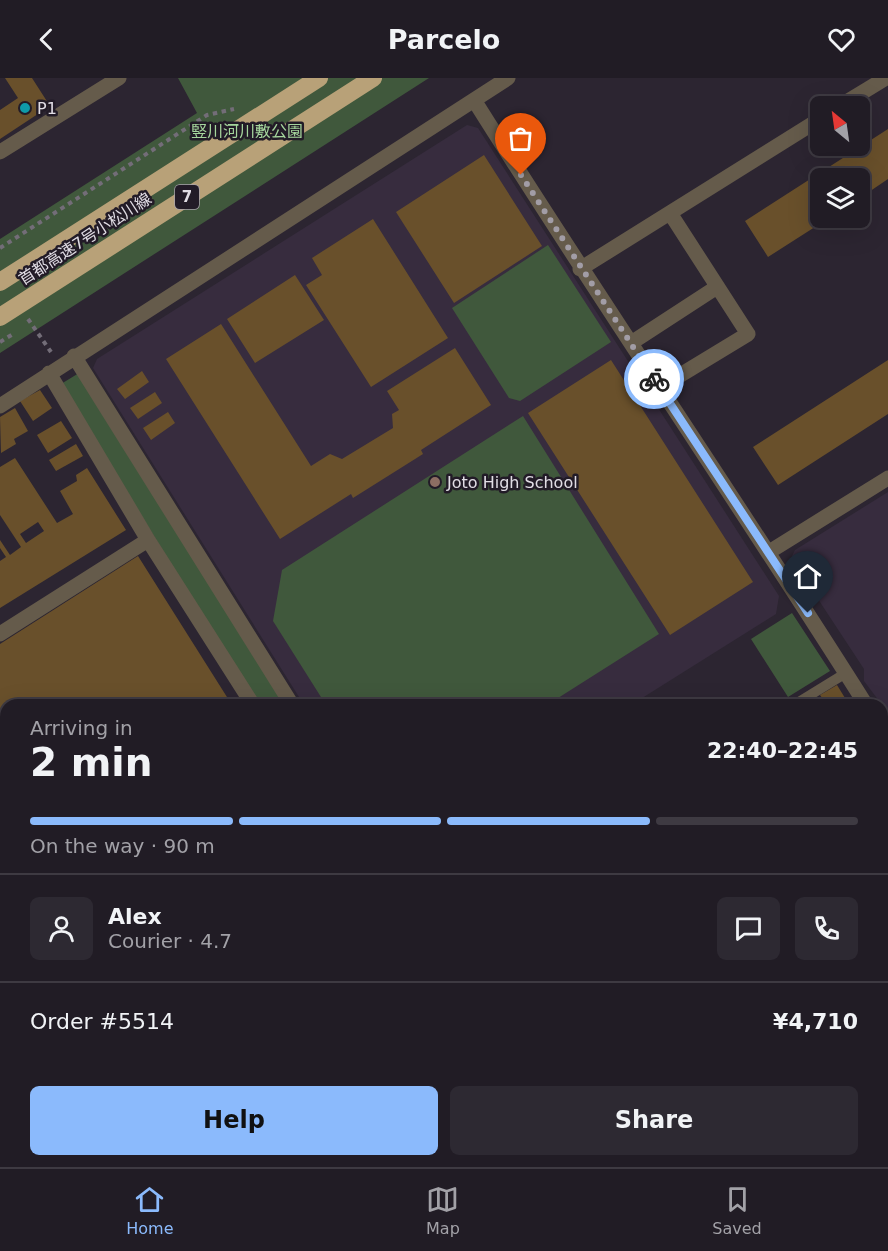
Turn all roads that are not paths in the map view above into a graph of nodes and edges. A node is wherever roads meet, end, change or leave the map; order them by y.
1 (119, 78) edge
2 (319, 78) edge
3 (373, 78) edge
4 (508, 78) edge
5 (886, 78) edge
6 (856, 96) edge
7 (474, 100) junction
8 (810, 125) edge
9 (0, 152) edge
10 (670, 213) junction
11 (580, 268) junction
12 (0, 282) edge
13 (717, 287) junction
14 (0, 316) edge
15 (631, 343) junction
16 (74, 356) junction
17 (49, 373) junction
18 (659, 388) junction
19 (0, 406) edge
20 (888, 478) edge
21 (148, 540) junction
22 (769, 552) junction
23 (0, 634) edge
24 (846, 673) junction
25 (249, 699) edge
26 (288, 699) edge
27 (804, 699) edge
28 (862, 699) edge

1 - 9 street
2 - 12 highway, 首都高速7号小松川線 / 7, bridge
3 - 14 highway, 首都高速7号小松川線 / 7, bridge
4 - 7 street
5 - 6 street
7 - 11 street
7 - 16 street
8 - 10 street
10 - 11 street
10 - 13 street
11 - 15 street
13 - 15 street
13 - 18 street
15 - 18 street
16 - 17 street
16 - 26 street
17 - 19 street
17 - 21 street
18 - 22 street
20 - 22 street
21 - 23 street
21 - 25 street
22 - 24 street
24 - 27 lane
24 - 28 street

